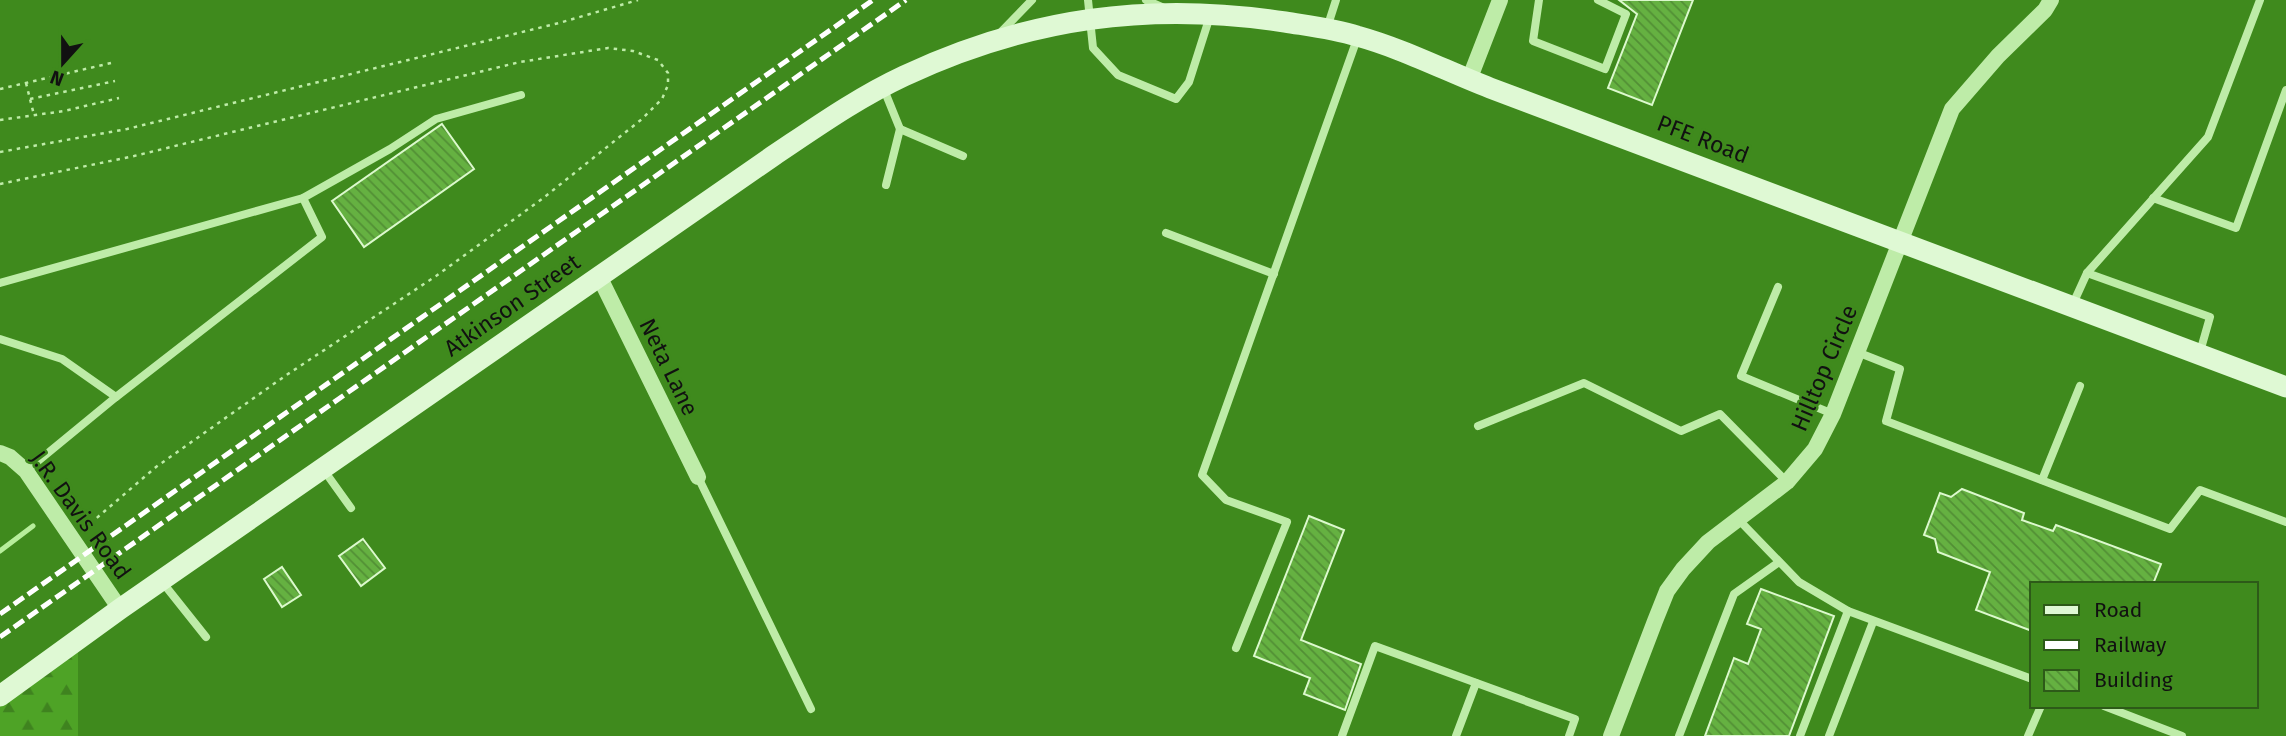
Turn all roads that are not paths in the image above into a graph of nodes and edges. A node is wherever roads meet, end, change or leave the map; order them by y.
1 (1032, 0) edge
2 (1146, 0) edge
3 (1336, 0) edge
4 (1500, 0) edge
5 (1539, 0) edge
6 (1598, 0) edge
7 (2051, 0) edge
8 (2260, 0) edge
9 (1088, 12) edge
10 (1177, 13) junction
11 (1210, 13) junction
12 (1327, 29) junction
13 (1358, 36) junction
14 (989, 43) junction
15 (1469, 80) junction
16 (883, 87) junction
17 (2286, 89) edge
18 (521, 95) dead end
19 (900, 129) junction
20 (963, 156) dead end
21 (886, 186) dead end
22 (303, 198) junction
23 (2152, 198) junction
24 (1166, 233) dead end
25 (1899, 241) junction
26 (2087, 273) junction
27 (1273, 274) junction
28 (599, 276) junction
29 (0, 283) edge
30 (1778, 287) dead end
31 (2072, 306) junction
32 (0, 340) edge
33 (1857, 352) junction
34 (2199, 355) junction
35 (2080, 386) dead end
36 (2286, 387) edge
37 (116, 397) junction
38 (1833, 414) junction
39 (1478, 426) dead end
40 (0, 453) edge
41 (323, 468) junction
42 (26, 471) junction
43 (698, 477) joint
44 (2042, 480) junction
45 (1787, 482) junction
46 (351, 508) dead end
47 (1737, 519) junction
48 (2286, 522) edge
49 (1779, 562) junction
50 (161, 580) junction
51 (120, 609) junction
52 (1849, 611) junction
53 (1873, 622) junction
54 (206, 637) dead end
55 (1236, 648) dead end
56 (2030, 678) edge
57 (1476, 683) junction
58 (0, 696) edge
59 (2040, 708) edge
60 (2109, 708) edge
61 (811, 709) dead end
62 (1342, 736) edge
63 (1456, 736) edge
64 (1569, 736) edge
65 (1611, 736) edge
66 (1679, 736) edge
67 (1800, 736) edge
68 (1829, 736) edge
69 (2028, 736) edge
70 (2182, 736) edge

1 - 14 lane
2 - 10 lane
3 - 12 lane
4 - 15 street
5 - 6 lane
7 - 25 street, Hilltop Circle
8 - 23 lane
9 - 10 main road, PFE Road
9 - 11 lane
9 - 14 main road, Atkinson Street
10 - 11 main road, PFE Road
11 - 12 main road, PFE Road
12 - 13 main road, PFE Road
13 - 15 main road, PFE Road
13 - 27 lane
14 - 16 main road, Atkinson Street
15 - 25 main road, PFE Road
16 - 19 lane
16 - 28 main road, Atkinson Street
17 - 23 lane
18 - 22 lane
19 - 20 lane
19 - 21 lane
22 - 29 lane
22 - 37 lane
23 - 26 lane
24 - 27 lane
25 - 31 main road, PFE Road
25 - 33 street, Hilltop Circle
26 - 31 lane
26 - 34 lane
27 - 55 lane
28 - 41 main road, Atkinson Street
28 - 43 street, Neta Lane
30 - 38 lane
31 - 34 main road, PFE Road
32 - 37 lane
33 - 38 street, Hilltop Circle
33 - 44 lane
34 - 36 main road, PFE Road
35 - 44 lane
37 - 42 lane
38 - 45 street, Hilltop Circle
39 - 45 lane
40 - 42 street, J.R. Davis Road
41 - 46 lane
41 - 50 main road, Atkinson Street
42 - 51 street, J.R. Davis Road
43 - 61 lane
44 - 48 lane
45 - 47 street, Hilltop Circle
47 - 49 lane
47 - 65 street, Hilltop Circle
49 - 52 lane
49 - 66 lane
50 - 51 main road, Atkinson Street
50 - 54 lane
51 - 58 main road, Atkinson Street
52 - 53 lane
52 - 67 lane
53 - 56 lane
53 - 68 lane
57 - 62 lane
57 - 63 lane
57 - 64 lane
59 - 69 lane
60 - 70 lane

